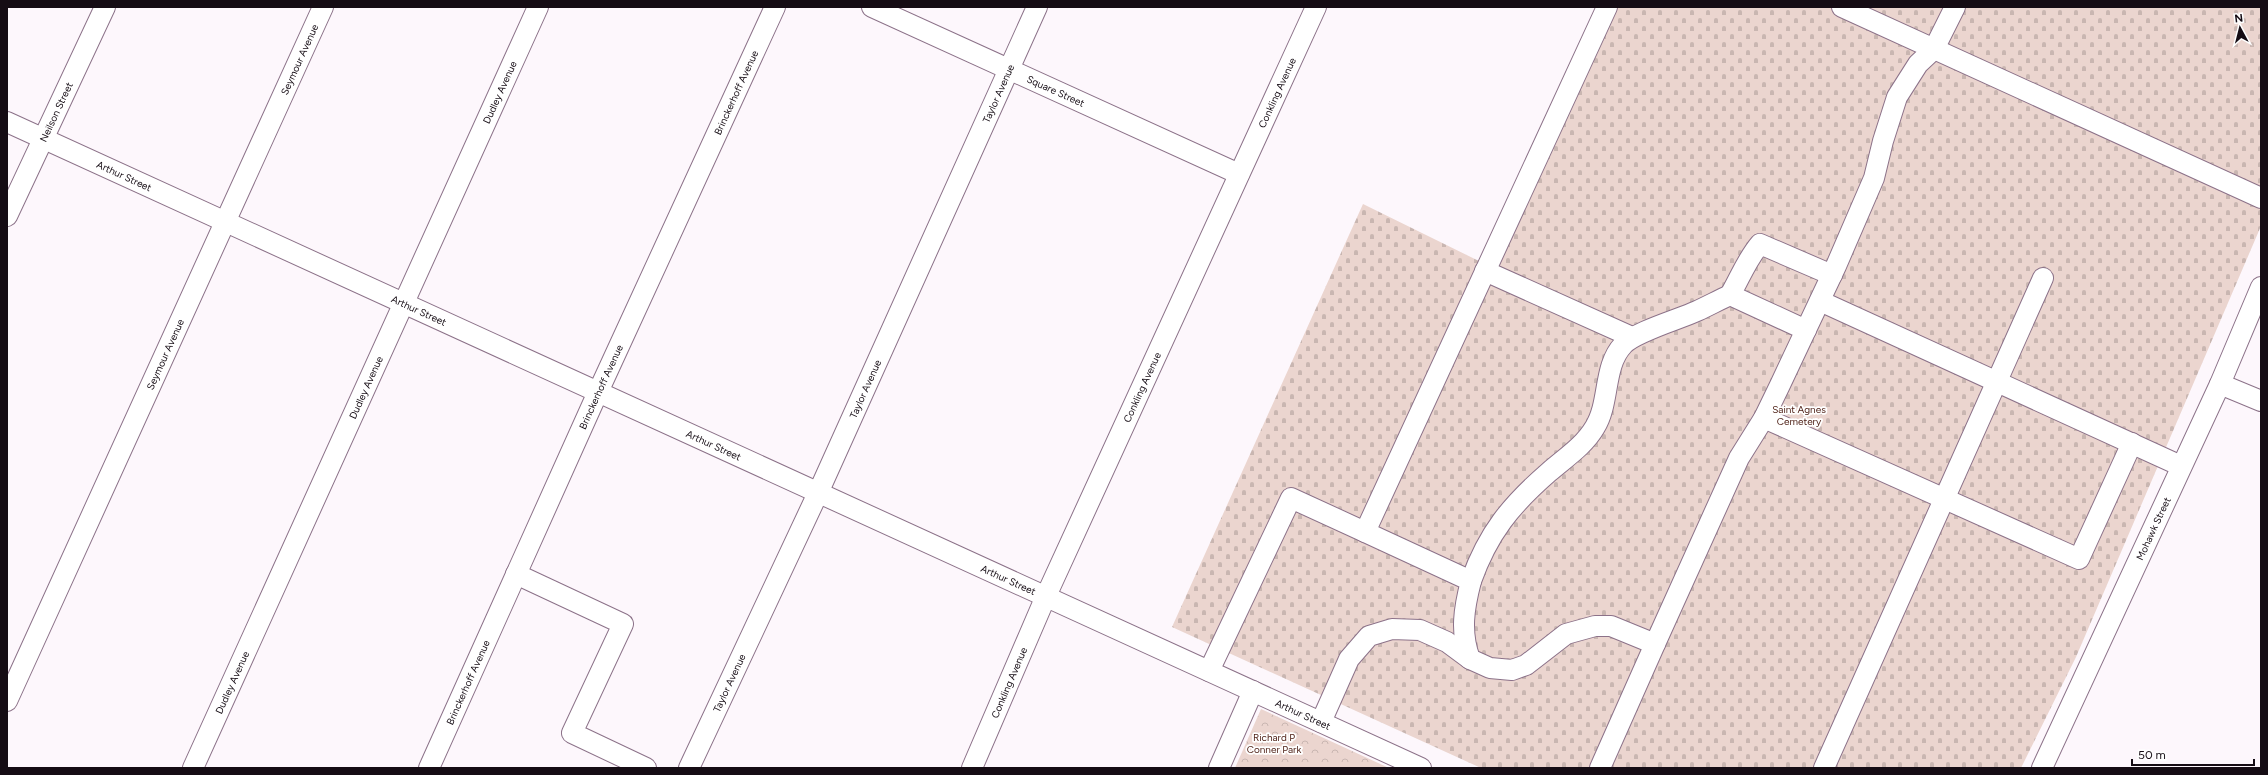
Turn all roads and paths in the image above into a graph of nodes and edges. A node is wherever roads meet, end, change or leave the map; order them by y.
1 (105, 7) edge
2 (324, 7) edge
3 (538, 7) edge
4 (775, 7) edge
5 (872, 7) edge
6 (1037, 7) edge
7 (1316, 7) edge
8 (1607, 7) edge
9 (1842, 7) edge
10 (1955, 7) edge
11 (1934, 49) junction
12 (1008, 70) junction
13 (7, 122) edge
14 (43, 138) junction
15 (1239, 174) junction
16 (2261, 198) edge
17 (7, 216) edge
18 (226, 222) junction
19 (1485, 271) junction
20 (1832, 274) junction
21 (2044, 278) dead end
22 (2261, 287) edge
23 (1730, 295) junction
24 (1820, 301) junction
25 (403, 304) junction
26 (1806, 330) junction
27 (1632, 337) junction
28 (1997, 382) junction
29 (2220, 384) junction
30 (598, 392) junction
31 (2261, 401) edge
32 (1764, 418) junction
33 (2132, 443) junction
34 (2181, 466) junction
35 (818, 493) junction
36 (1945, 499) junction
37 (1364, 532) junction
38 (516, 574) junction
39 (1471, 581) junction
40 (1046, 596) junction
41 (1655, 644) junction
42 (1470, 659) junction
43 (1209, 670) junction
44 (1254, 691) junction
45 (7, 701) edge
46 (1321, 722) junction
47 (193, 768) edge
48 (430, 768) edge
49 (646, 768) edge
50 (690, 768) edge
51 (972, 768) edge
52 (1219, 768) edge
53 (1421, 768) edge
54 (1600, 768) edge
55 (1824, 768) edge
56 (2042, 768) edge

1 - 14 street, Neilson Street
2 - 18 street, Seymour Avenue
3 - 25 street, Dudley Avenue
4 - 30 street, Brinckerhoff Avenue
5 - 12 street, Square Street
6 - 12 street, Taylor Avenue
7 - 15 street, Conkling Avenue
8 - 19 street
9 - 11 street
10 - 11 street
11 - 16 street
11 - 20 street
12 - 15 street, Square Street
12 - 35 street, Taylor Avenue
13 - 14 street, Arthur Street
14 - 17 street, Neilson Street
14 - 18 street, Arthur Street
15 - 40 street, Conkling Avenue
18 - 25 street, Arthur Street
18 - 45 street, Seymour Avenue
19 - 27 street
19 - 37 street
20 - 23 street
20 - 24 street
21 - 28 street
22 - 29 street, Mohawk Street
23 - 26 street
23 - 27 street
24 - 26 street
24 - 28 street
25 - 30 street, Arthur Street
25 - 47 street, Dudley Avenue
26 - 32 street
27 - 39 street
28 - 33 street
28 - 36 street
29 - 31 street
29 - 34 street, Mohawk Street
30 - 35 street, Arthur Street
30 - 38 street, Brinckerhoff Avenue
32 - 36 street
32 - 41 street
33 - 34 street
33 - 36 street
34 - 56 street, Mohawk Street
35 - 40 street, Arthur Street
35 - 50 street, Taylor Avenue
36 - 55 street
37 - 39 street
37 - 43 street
38 - 48 street, Brinckerhoff Avenue
38 - 49 street
39 - 42 street
40 - 43 street, Arthur Street
40 - 51 street, Conkling Avenue
41 - 42 street
41 - 54 street
42 - 46 street
43 - 44 street, Arthur Street
44 - 46 street, Arthur Street
44 - 52 street
46 - 53 street, Arthur Street

